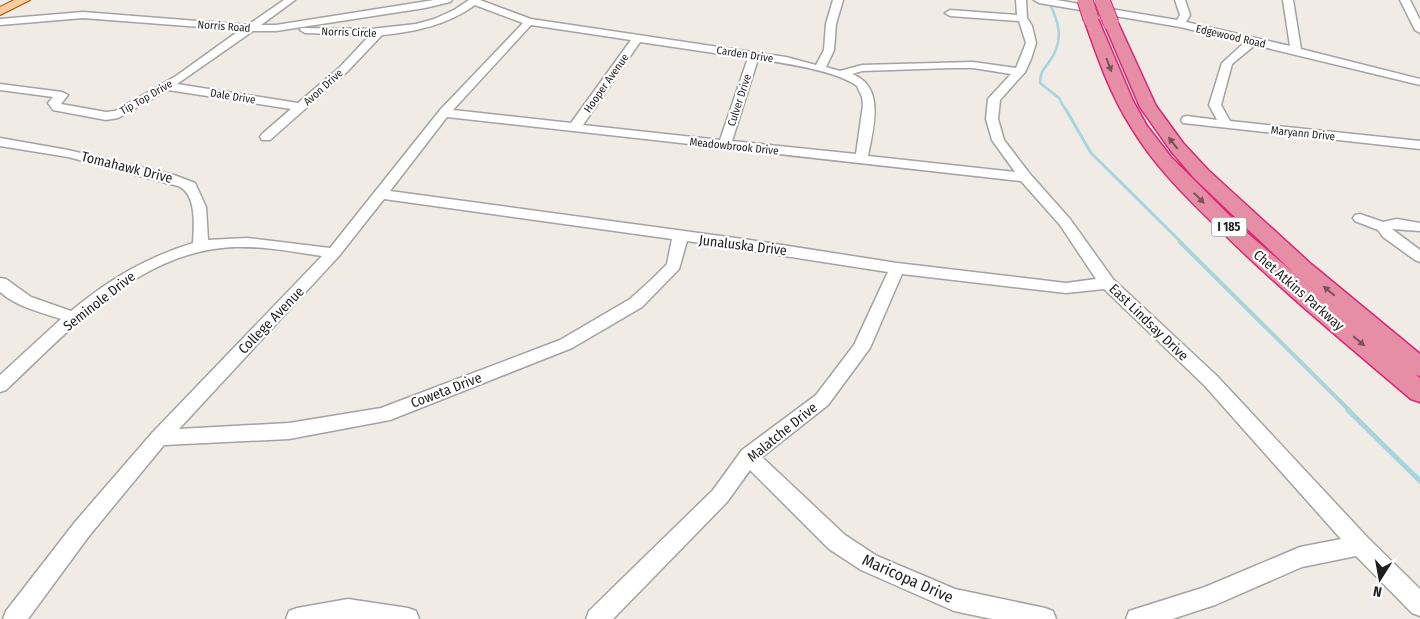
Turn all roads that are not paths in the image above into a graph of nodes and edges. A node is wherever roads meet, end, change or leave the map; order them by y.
1 (24, 0) edge
2 (290, 0) edge
3 (447, 0) edge
4 (475, 0) edge
5 (838, 0) edge
6 (1021, 0) edge
7 (1039, 0) edge
8 (1102, 0) edge
9 (1180, 0) edge
10 (1288, 0) edge
11 (1405, 0) edge
12 (1071, 3) edge
13 (1087, 9) edge
14 (0, 11) edge
15 (950, 13) dead end
16 (1022, 18) junction
17 (0, 22) edge
18 (529, 22) junction
19 (1180, 24) junction
20 (249, 28) junction
21 (276, 28) junction
22 (1420, 30) edge
23 (377, 34) junction
24 (637, 39) junction
25 (1252, 42) junction
26 (1296, 51) junction
27 (754, 56) junction
28 (820, 68) junction
29 (1019, 72) junction
30 (840, 74) junction
31 (1420, 82) edge
32 (166, 86) junction
33 (0, 87) edge
34 (300, 107) junction
35 (444, 113) junction
36 (1187, 120) dead end
37 (1226, 124) junction
38 (575, 127) junction
39 (266, 137) dead end
40 (0, 142) edge
41 (724, 145) junction
42 (1420, 145) edge
43 (861, 160) junction
44 (1025, 177) junction
45 (379, 194) junction
46 (1360, 218) dead end
47 (1384, 227) junction
48 (1420, 227) edge
49 (680, 236) junction
50 (200, 246) junction
51 (334, 254) junction
52 (1420, 257) edge
53 (897, 268) junction
54 (0, 283) edge
55 (1108, 283) junction
56 (75, 318) junction
57 (1420, 367) edge
58 (0, 385) edge
59 (1420, 392) edge
60 (159, 438) junction
61 (749, 456) junction
62 (1360, 544) junction
63 (1420, 605) edge
64 (14, 619) edge
65 (297, 619) edge
66 (408, 619) edge
67 (597, 619) edge
68 (1045, 619) edge
69 (1137, 619) edge

1 - 14 main road
2 - 20 street, Tip Top Drive
3 - 21 street, Norris Road
4 - 18 street, Carden Drive
4 - 23 street, Norris Circle
5 - 28 street
6 - 16 street, East Lindsay Drive
7 - 12 street, Edgewood Road
57 -> 8 highway, Chet Atkins Parkway / I 185, bridge
9 - 19 street
10 - 26 street
11 - 22 street
12 - 13 street, Edgewood Road
13 - 19 street, Edgewood Road
13 -> 59 highway, Chet Atkins Parkway / I 185
15 - 16 street
16 - 29 street, East Lindsay Drive
17 - 20 street, Norris Road
18 - 24 street, Carden Drive
18 - 35 street, College Avenue
19 - 25 street, Edgewood Road
20 - 21 street, Norris Road
20 - 32 street, Tip Top Drive
21 - 23 street, Norris Circle
23 - 34 street, Avon Drive
24 - 27 street, Carden Drive
24 - 38 street, Hooper Avenue
25 - 26 street, Edgewood Road
25 - 37 street
26 - 31 street, Edgewood Road
27 - 28 street, Carden Drive
27 - 41 street, Culver Drive
28 - 30 street, Carden Drive
29 - 30 street
29 - 44 street, East Lindsay Drive
30 - 43 street
32 - 33 street, Tip Top Drive
32 - 34 street, Dale Drive
34 - 39 street, Avon Drive
35 - 38 street, Meadowbrook Drive
35 - 45 street, College Avenue
36 - 37 street, Maryann Drive
37 - 42 street, Maryann Drive
38 - 41 street, Meadowbrook Drive
40 - 50 street, Tomahawk Drive
41 - 43 street, Meadowbrook Drive
43 - 44 street, Meadowbrook Drive
44 - 55 street, East Lindsay Drive
45 - 49 street, Junaluska Drive
45 - 51 street, College Avenue
46 - 47 street
47 - 48 street
47 - 52 street
49 - 53 street, Junaluska Drive
49 - 60 street, Coweta Drive
50 - 51 street, Seminole Drive
50 - 56 street, Seminole Drive
51 - 60 street, College Avenue
53 - 55 street, Junaluska Drive
53 - 61 street, Malatche Drive
54 - 56 street
55 - 62 street, East Lindsay Drive
56 - 58 street, Seminole Drive
60 - 64 street, College Avenue
61 - 67 street, Malatche Drive
61 - 68 street, Maricopa Drive
62 - 63 street, East Lindsay Drive
62 - 69 street
65 - 66 street

